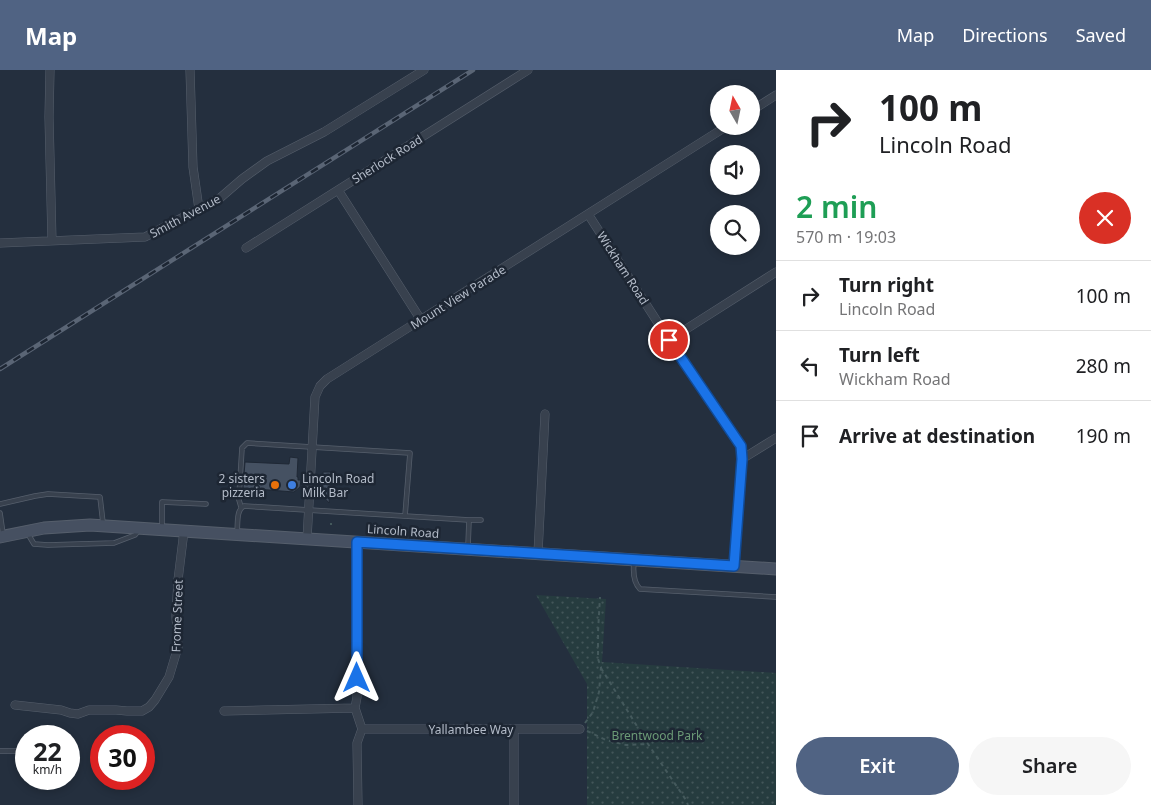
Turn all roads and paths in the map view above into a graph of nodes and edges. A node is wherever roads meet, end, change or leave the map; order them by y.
1 (50, 70) edge
2 (190, 70) edge
3 (424, 70) edge
4 (528, 70) edge
5 (776, 95) edge
6 (760, 105) edge
7 (713, 135) edge
8 (338, 190) junction
9 (199, 209) junction
10 (588, 214) junction
11 (52, 241) junction
12 (0, 243) edge
13 (246, 248) dead end
14 (776, 272) edge
15 (421, 320) junction
16 (669, 340) junction
17 (546, 414) dead end
18 (776, 438) edge
19 (312, 447) junction
20 (742, 459) junction
21 (0, 504) edge
22 (206, 504) dead end
23 (241, 507) junction
24 (309, 509) junction
25 (0, 513) edge
26 (405, 516) junction
27 (469, 520) junction
28 (481, 520) dead end
29 (104, 526) junction
30 (140, 528) junction
31 (162, 530) junction
32 (27, 531) junction
33 (184, 531) junction
34 (237, 534) junction
35 (2, 537) edge
36 (307, 539) junction
37 (357, 542) junction
38 (468, 549) junction
39 (538, 553) junction
40 (634, 560) junction
41 (734, 566) junction
42 (776, 569) edge
43 (600, 597) dead end
44 (776, 597) edge
45 (601, 667) junction
46 (14, 705) dead end
47 (355, 708) junction
48 (224, 711) dead end
49 (362, 729) junction
50 (514, 729) junction
51 (580, 730) junction
52 (648, 744) junction
53 (0, 751) edge
54 (15, 751) edge
55 (358, 805) edge
56 (514, 805) edge
57 (688, 805) edge

1 - 11 street
2 - 9 street
3 - 9 street, Smith Avenue
4 - 8 street, Sherlock Road
5 - 6 street
7 - 10 street, Mount View Parade
8 - 13 street, Sherlock Road
8 - 15 street
9 - 11 street, Smith Avenue
10 - 15 street, Mount View Parade
10 - 16 street, Wickham Road
11 - 12 street, Smith Avenue
14 - 16 street
15 - 19 street, Mount View Parade
16 - 20 street, Wickham Road
17 - 39 street
18 - 20 street
19 - 23 lane
19 - 24 street, Mount View Parade
19 - 26 lane
20 - 41 street, Wickham Road
21 - 29 lane
22 - 31 lane
23 - 24 lane
23 - 34 lane
24 - 26 lane
24 - 36 street, Mount View Parade
25 - 35 lane
26 - 27 lane
27 - 28 lane
27 - 38 lane
29 - 30 main road, Lincoln Road
29 - 32 main road, Lincoln Road
30 - 31 main road, Lincoln Road
30 - 32 lane
31 - 33 main road, Lincoln Road
32 - 35 main road, Lincoln Road
33 - 34 main road, Lincoln Road
33 - 46 street, Frome Street
34 - 36 main road, Lincoln Road
36 - 37 main road, Lincoln Road
37 - 38 main road, Lincoln Road
37 - 47 street
38 - 39 main road, Lincoln Road
39 - 40 main road, Lincoln Road
40 - 41 main road, Lincoln Road
40 - 44 lane
41 - 42 main road, Lincoln Road
43 - 45 path
45 - 51 path
45 - 52 path
47 - 48 street
47 - 49 street
49 - 50 street, Yallambee Way
49 - 55 street
50 - 51 street, Yallambee Way
50 - 56 street
51 - 52 path
52 - 57 path
53 - 54 lane

